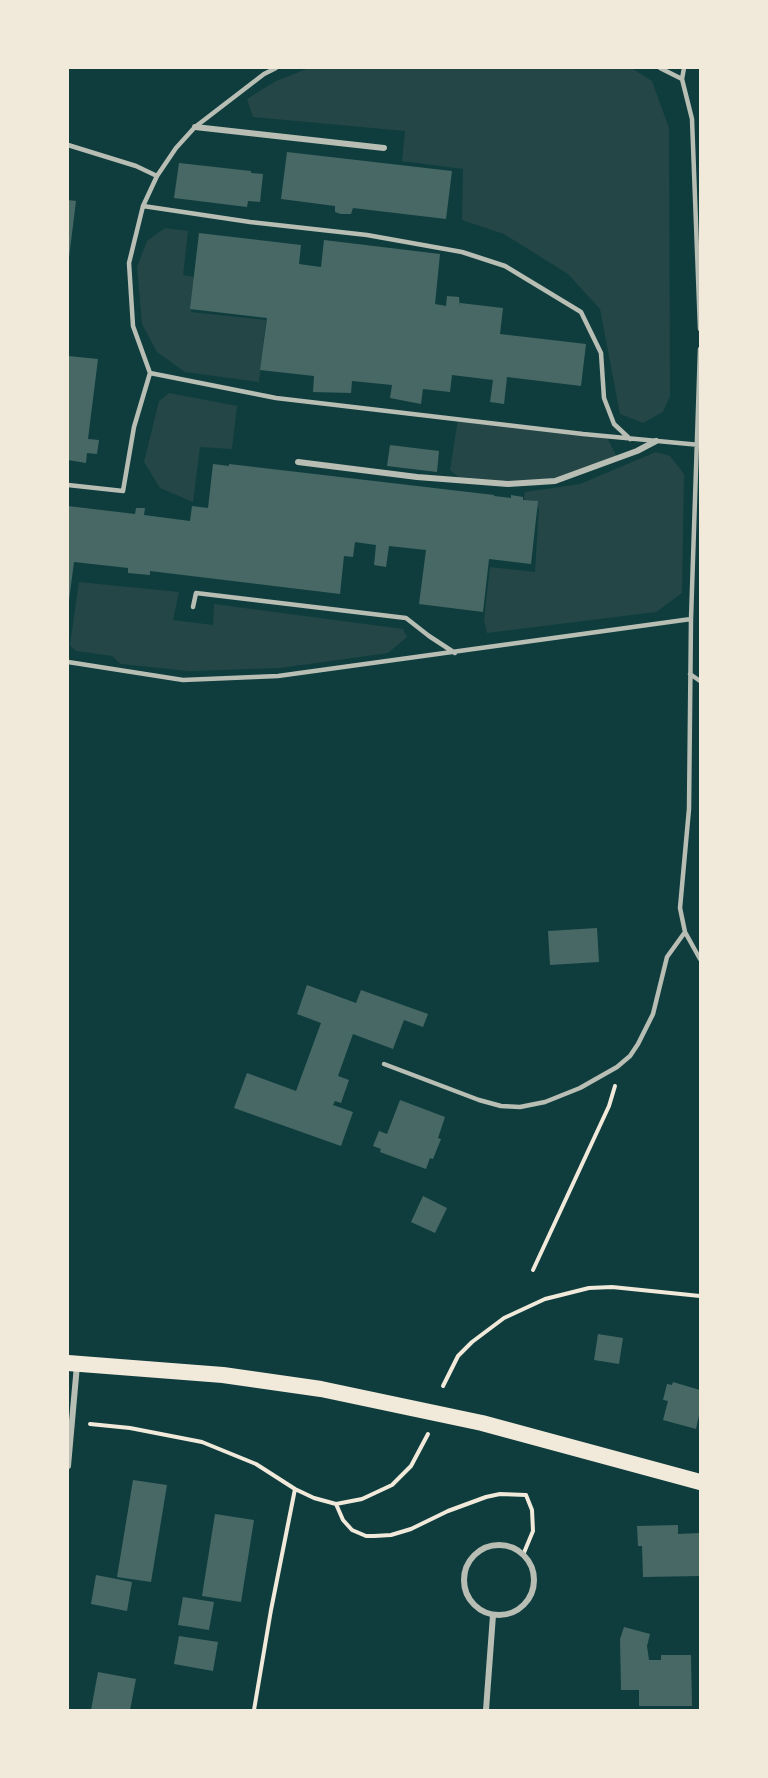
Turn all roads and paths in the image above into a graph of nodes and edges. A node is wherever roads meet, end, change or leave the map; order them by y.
1 (276, 68) edge
2 (660, 68) edge
3 (684, 68) edge
4 (682, 79) junction
5 (692, 119) junction
6 (700, 120) edge
7 (195, 127) junction
8 (68, 144) edge
9 (74, 146) junction
10 (384, 148) dead end
11 (68, 152) edge
12 (157, 176) junction
13 (143, 206) junction
14 (700, 329) edge
15 (700, 349) edge
16 (150, 374) junction
17 (630, 439) junction
18 (656, 441) junction
19 (699, 445) edge
20 (298, 462) dead end
21 (68, 485) edge
22 (193, 607) dead end
23 (691, 619) junction
24 (455, 652) junction
25 (68, 662) edge
26 (690, 675) junction
27 (700, 681) edge
28 (685, 932) junction
29 (700, 959) edge
30 (384, 1065) dead end
31 (617, 1067) junction
32 (533, 1270) dead end
33 (700, 1296) edge
34 (72, 1364) edge
35 (443, 1386) dead end
36 (90, 1424) dead end
37 (428, 1434) dead end
38 (68, 1466) edge
39 (700, 1482) edge
40 (296, 1489) junction
41 (336, 1504) junction
42 (523, 1555) junction
43 (493, 1615) junction
44 (254, 1710) edge
45 (486, 1710) edge

1 - 7 lane
2 - 4 lane
3 - 4 lane
4 - 5 lane
5 - 6 lane
5 - 14 lane
7 - 10 street
7 - 12 lane
8 - 9 lane
9 - 11 lane
9 - 12 lane
12 - 13 lane
13 - 16 lane
13 - 17 lane
15 - 19 lane
16 - 17 lane
16 - 21 lane
17 - 18 lane
18 - 19 lane
18 - 20 street
19 - 23 lane
22 - 24 lane
23 - 24 lane
23 - 26 lane
24 - 25 lane
26 - 27 lane
26 - 28 lane
28 - 29 lane
28 - 31 lane
30 - 31 lane
31 - 32 path
33 - 35 path
34 - 38 street
34 - 39 highway
36 - 40 path
37 - 41 path
40 - 41 path
40 - 44 path
41 - 42 path
42 - 43 street
42 - 43 street
43 - 45 street

